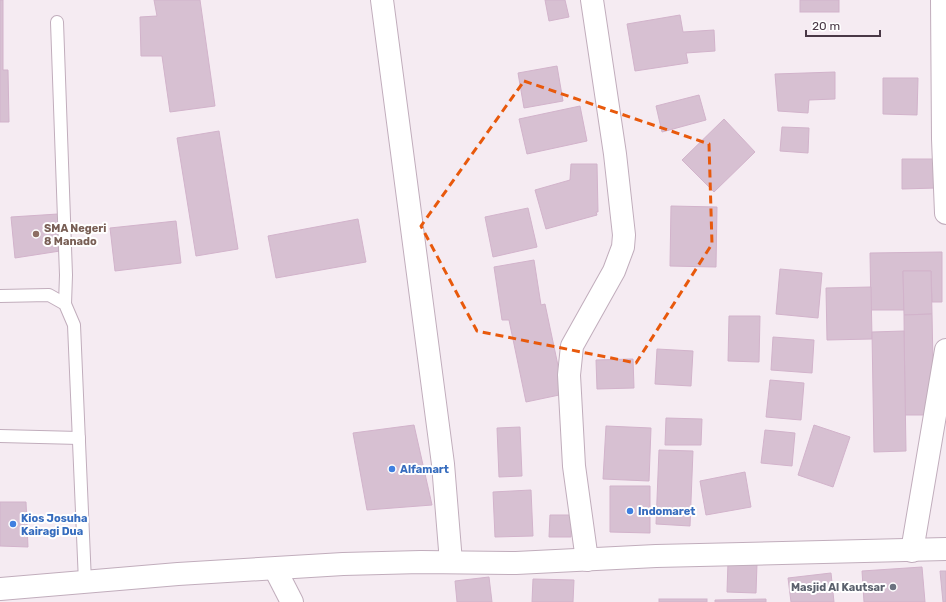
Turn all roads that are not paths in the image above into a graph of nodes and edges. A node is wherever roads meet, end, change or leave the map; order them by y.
1 (382, 0) edge
2 (592, 0) edge
3 (946, 0) edge
4 (57, 22) dead end
5 (946, 213) edge
6 (0, 296) edge
7 (65, 304) junction
8 (946, 350) edge
9 (0, 436) edge
10 (79, 438) junction
11 (946, 549) edge
12 (912, 551) junction
13 (587, 560) junction
14 (451, 562) junction
15 (275, 570) junction
16 (85, 582) junction
17 (0, 589) edge
18 (292, 602) edge

1 - 14 street
2 - 13 street
3 - 5 street
4 - 7 lane
6 - 7 lane
7 - 10 lane
8 - 12 street
9 - 10 lane
10 - 16 lane
11 - 12 street
12 - 13 street
13 - 14 street
14 - 15 street
15 - 16 street
15 - 18 street
16 - 17 street

